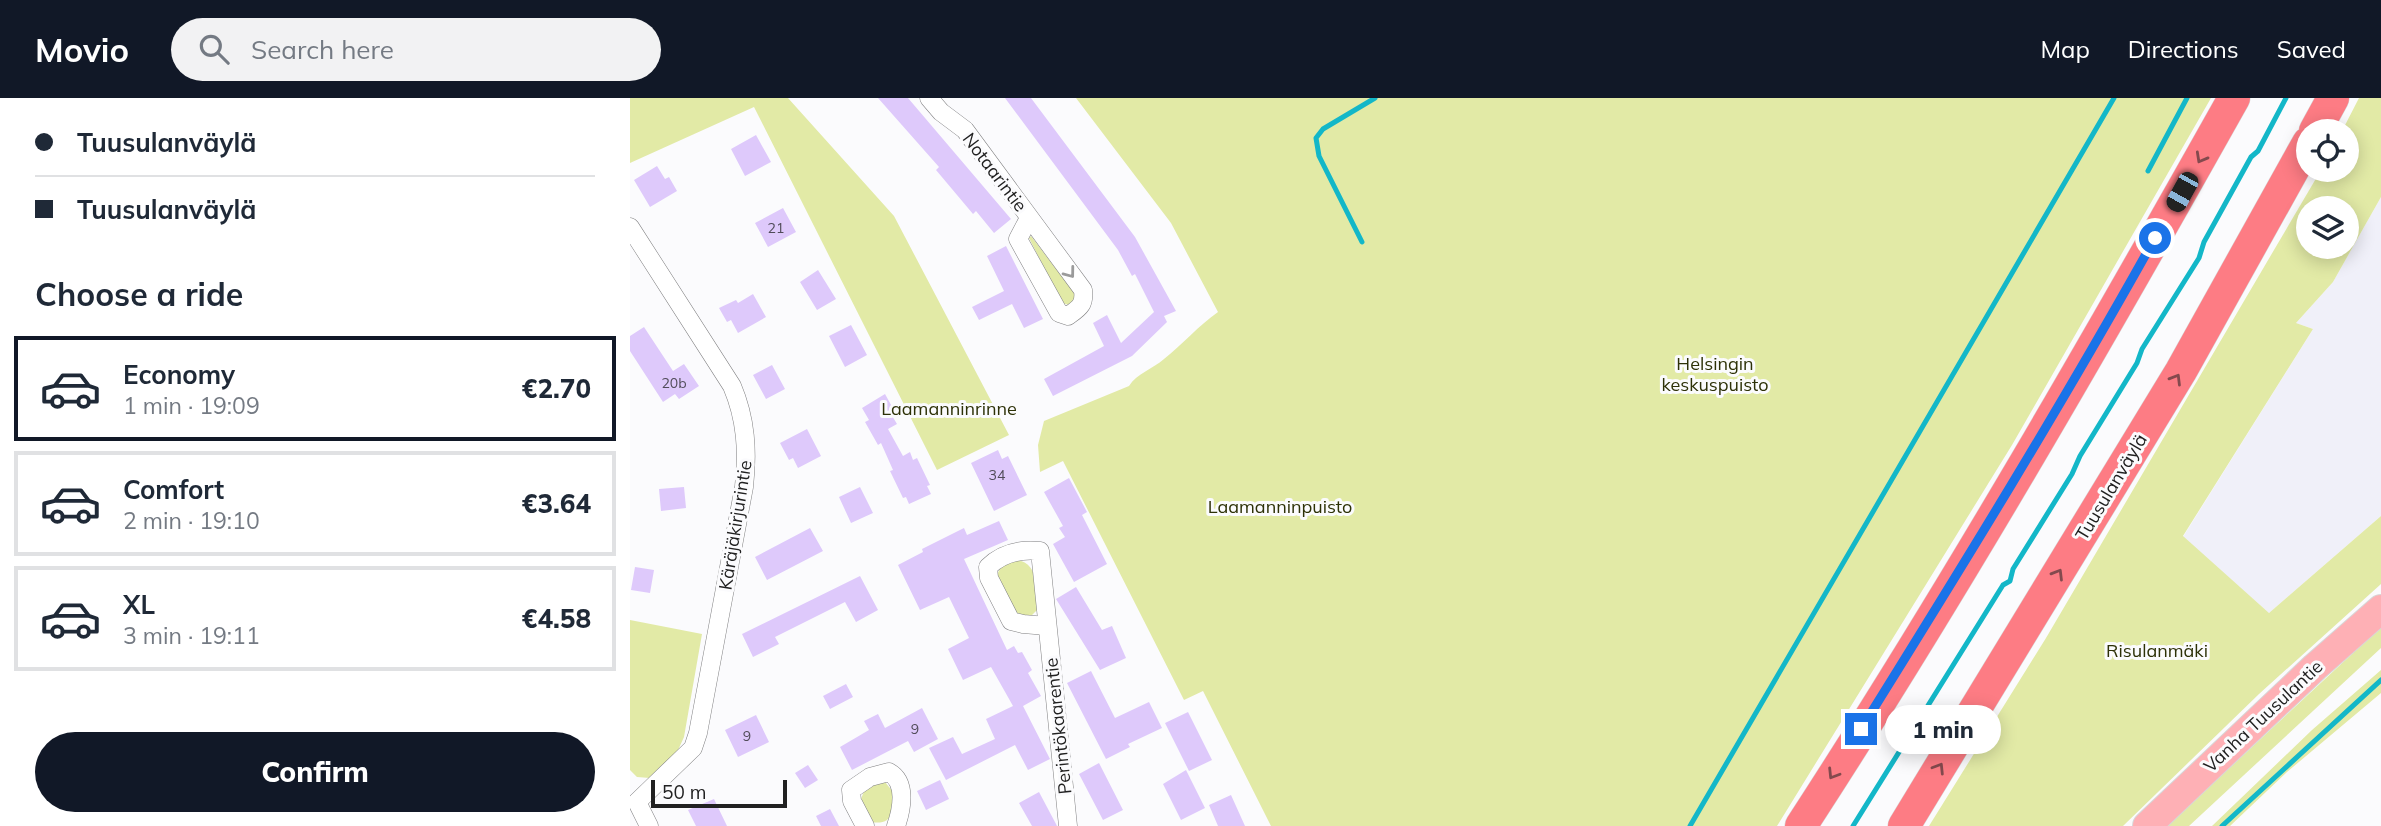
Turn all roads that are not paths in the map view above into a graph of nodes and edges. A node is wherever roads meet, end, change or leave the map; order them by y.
1 (929, 98) edge
2 (2234, 98) edge
3 (2333, 98) edge
4 (2322, 119) edge
5 (2296, 165) edge
6 (1029, 218) junction
7 (630, 228) edge
8 (2381, 609) edge
9 (1047, 626) junction
10 (634, 795) edge
11 (649, 826) edge
12 (865, 826) edge
13 (896, 826) edge
14 (1068, 826) edge
15 (1801, 826) edge
16 (1904, 826) edge
17 (2147, 826) edge

1 - 6 street, Notaarintie
2 -> 15 highway
3 - 4 highway
16 -> 5 highway, Tuusulanväylä
6 -> 6 street, Notaarintie
7 - 10 street, Käräjäkirjurintie
8 - 17 main road, Vanha Tuusulantie
9 - 9 street, Perintökaarentie
9 - 14 street, Perintökaarentie
10 - 11 street, Käräjäkirjurintie
12 - 13 street

